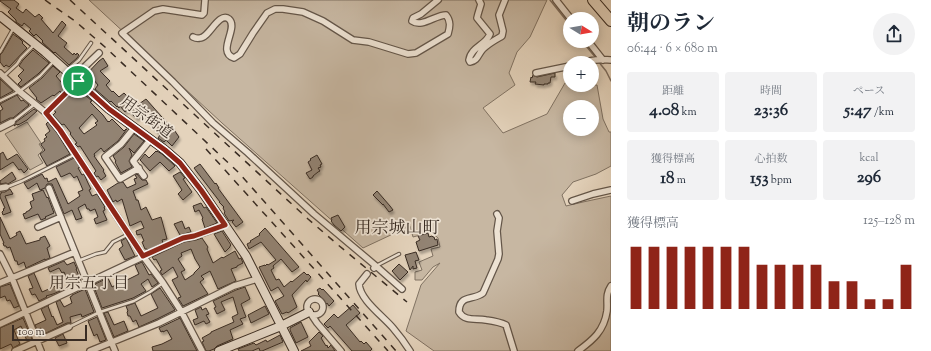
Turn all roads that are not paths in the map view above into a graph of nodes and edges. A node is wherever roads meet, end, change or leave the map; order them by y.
1 (205, 0) edge
2 (438, 0) edge
3 (479, 0) edge
4 (505, 0) edge
5 (556, 0) edge
6 (593, 0) edge
7 (602, 0) edge
8 (611, 11) edge
9 (565, 12) edge
10 (0, 16) edge
11 (611, 21) edge
12 (14, 27) junction
13 (193, 37) dead end
14 (91, 43) dead end
15 (35, 44) junction
16 (594, 48) edge
17 (0, 52) edge
18 (99, 53) dead end
19 (55, 60) junction
20 (599, 60) edge
21 (603, 60) junction
22 (611, 60) edge
23 (563, 67) edge
24 (67, 71) junction
25 (536, 73) dead end
26 (2, 75) edge
27 (76, 79) junction
28 (20, 91) junction
29 (0, 101) edge
30 (36, 104) junction
31 (46, 113) junction
32 (12, 122) joint
33 (0, 128) edge
34 (134, 128) junction
35 (151, 139) junction
36 (76, 154) junction
37 (139, 168) junction
38 (144, 176) dead end
39 (3, 187) edge
40 (49, 188) dead end
41 (611, 190) edge
42 (572, 201) dead end
43 (497, 214) dead end
44 (61, 217) junction
45 (225, 225) junction
46 (38, 226) dead end
47 (129, 234) junction
48 (75, 252) junction
49 (0, 254) edge
50 (399, 254) dead end
51 (143, 256) junction
52 (78, 260) junction
53 (375, 267) junction
54 (367, 274) dead end
55 (12, 278) junction
56 (257, 278) junction
57 (88, 282) junction
58 (0, 283) edge
59 (163, 283) junction
60 (611, 286) edge
61 (402, 289) dead end
62 (181, 311) junction
63 (25, 312) junction
64 (100, 312) junction
65 (310, 313) joint
66 (0, 324) edge
67 (281, 326) junction
68 (69, 327) joint
69 (37, 341) junction
70 (112, 342) junction
71 (15, 351) edge
72 (41, 351) edge
73 (90, 351) edge
74 (115, 351) edge
75 (202, 351) edge
76 (219, 351) edge
77 (294, 351) edge
78 (341, 351) edge
79 (410, 351) edge
80 (514, 351) edge
81 (578, 351) edge

1 - 53 street
2 - 13 street
3 - 4 street
5 - 9 street
6 - 11 highway
7 - 8 highway
10 - 12 main road, 用宗街道
12 - 15 main road, 用宗街道
12 - 17 lane
14 - 24 lane
15 - 19 main road, 用宗街道
15 - 26 lane
16 - 21 street
18 - 27 street
19 - 24 main road, 用宗街道
19 - 28 lane
20 - 21 street
21 - 22 street
23 - 25 street
24 - 27 main road, 用宗街道
26 - 28 street
27 - 31 lane
27 - 34 main road, 用宗街道
28 - 29 lane
28 - 30 street
30 - 31 street
30 - 32 lane
31 - 36 street
32 - 33 street
34 - 35 main road, 用宗街道
34 - 37 street
35 - 37 street
35 - 45 main road, 用宗街道
36 - 39 lane
36 - 47 street
37 - 38 street
40 - 44 street
41 - 42 street
43 - 80 street
44 - 46 street
44 - 48 street
45 - 51 street
45 - 56 main road, 用宗街道
47 - 51 street
47 - 52 lane
48 - 52 street
48 - 55 street
49 - 55 street
50 - 53 lane
51 - 57 street
51 - 59 street
52 - 57 street
53 - 61 street
54 - 79 street
55 - 58 street
55 - 63 street
56 - 62 street
56 - 67 main road, 用宗街道
57 - 63 street
57 - 64 street
59 - 62 street
59 - 64 lane
60 - 81 street
62 - 70 street
62 - 75 street
63 - 66 street
63 - 69 street
64 - 68 lane
64 - 70 street
65 - 67 main road
65 - 78 street
67 - 76 main road
67 - 77 main road, 用宗街道
68 - 69 street
69 - 71 street
69 - 72 street
70 - 73 street
70 - 74 street

